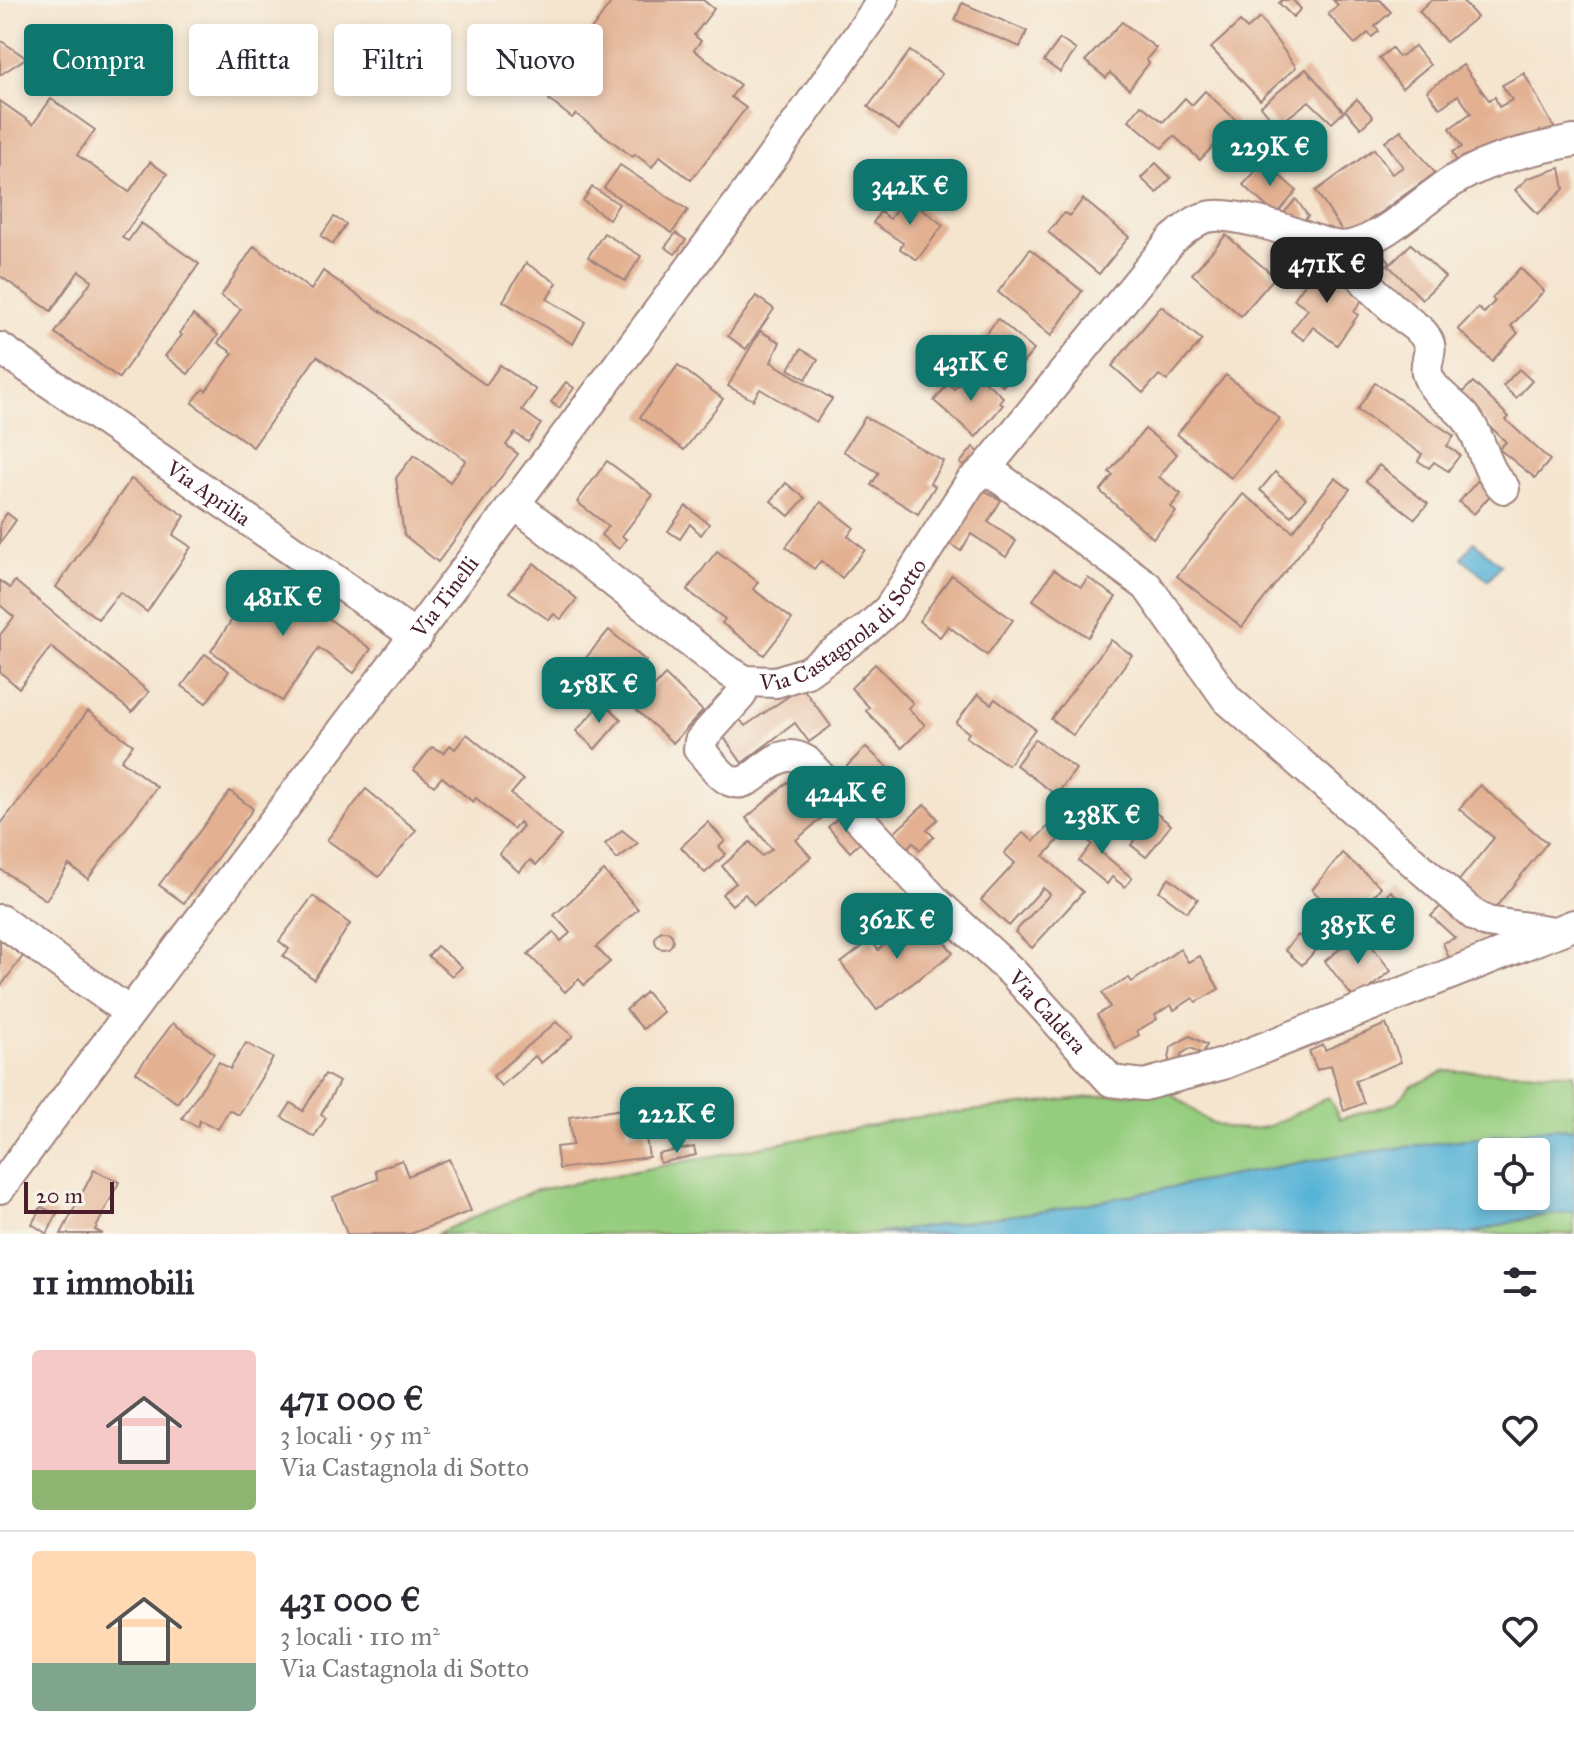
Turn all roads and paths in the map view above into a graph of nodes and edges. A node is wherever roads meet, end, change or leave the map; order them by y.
1 (883, 0) edge
2 (1574, 141) edge
3 (1347, 247) junction
4 (0, 348) edge
5 (986, 468) junction
6 (1504, 488) dead end
7 (515, 504) junction
8 (417, 637) junction
9 (745, 681) junction
10 (0, 920) edge
11 (1565, 929) edge
12 (129, 1012) junction
13 (0, 1188) edge

1 - 7 street, Via Tinelli
2 - 3 street
3 - 5 street, Via Castagnola di Sotto
3 - 6 street
4 - 8 street, Via Aprilia
5 - 9 street, Via Castagnola di Sotto
5 - 11 street, Via Caldera
7 - 8 street, Via Tinelli
7 - 9 street, Via Castagnola di Sotto
8 - 12 street, Via Tinelli
9 - 11 street, Via Caldera
10 - 12 street
12 - 13 street, Via Tinelli

